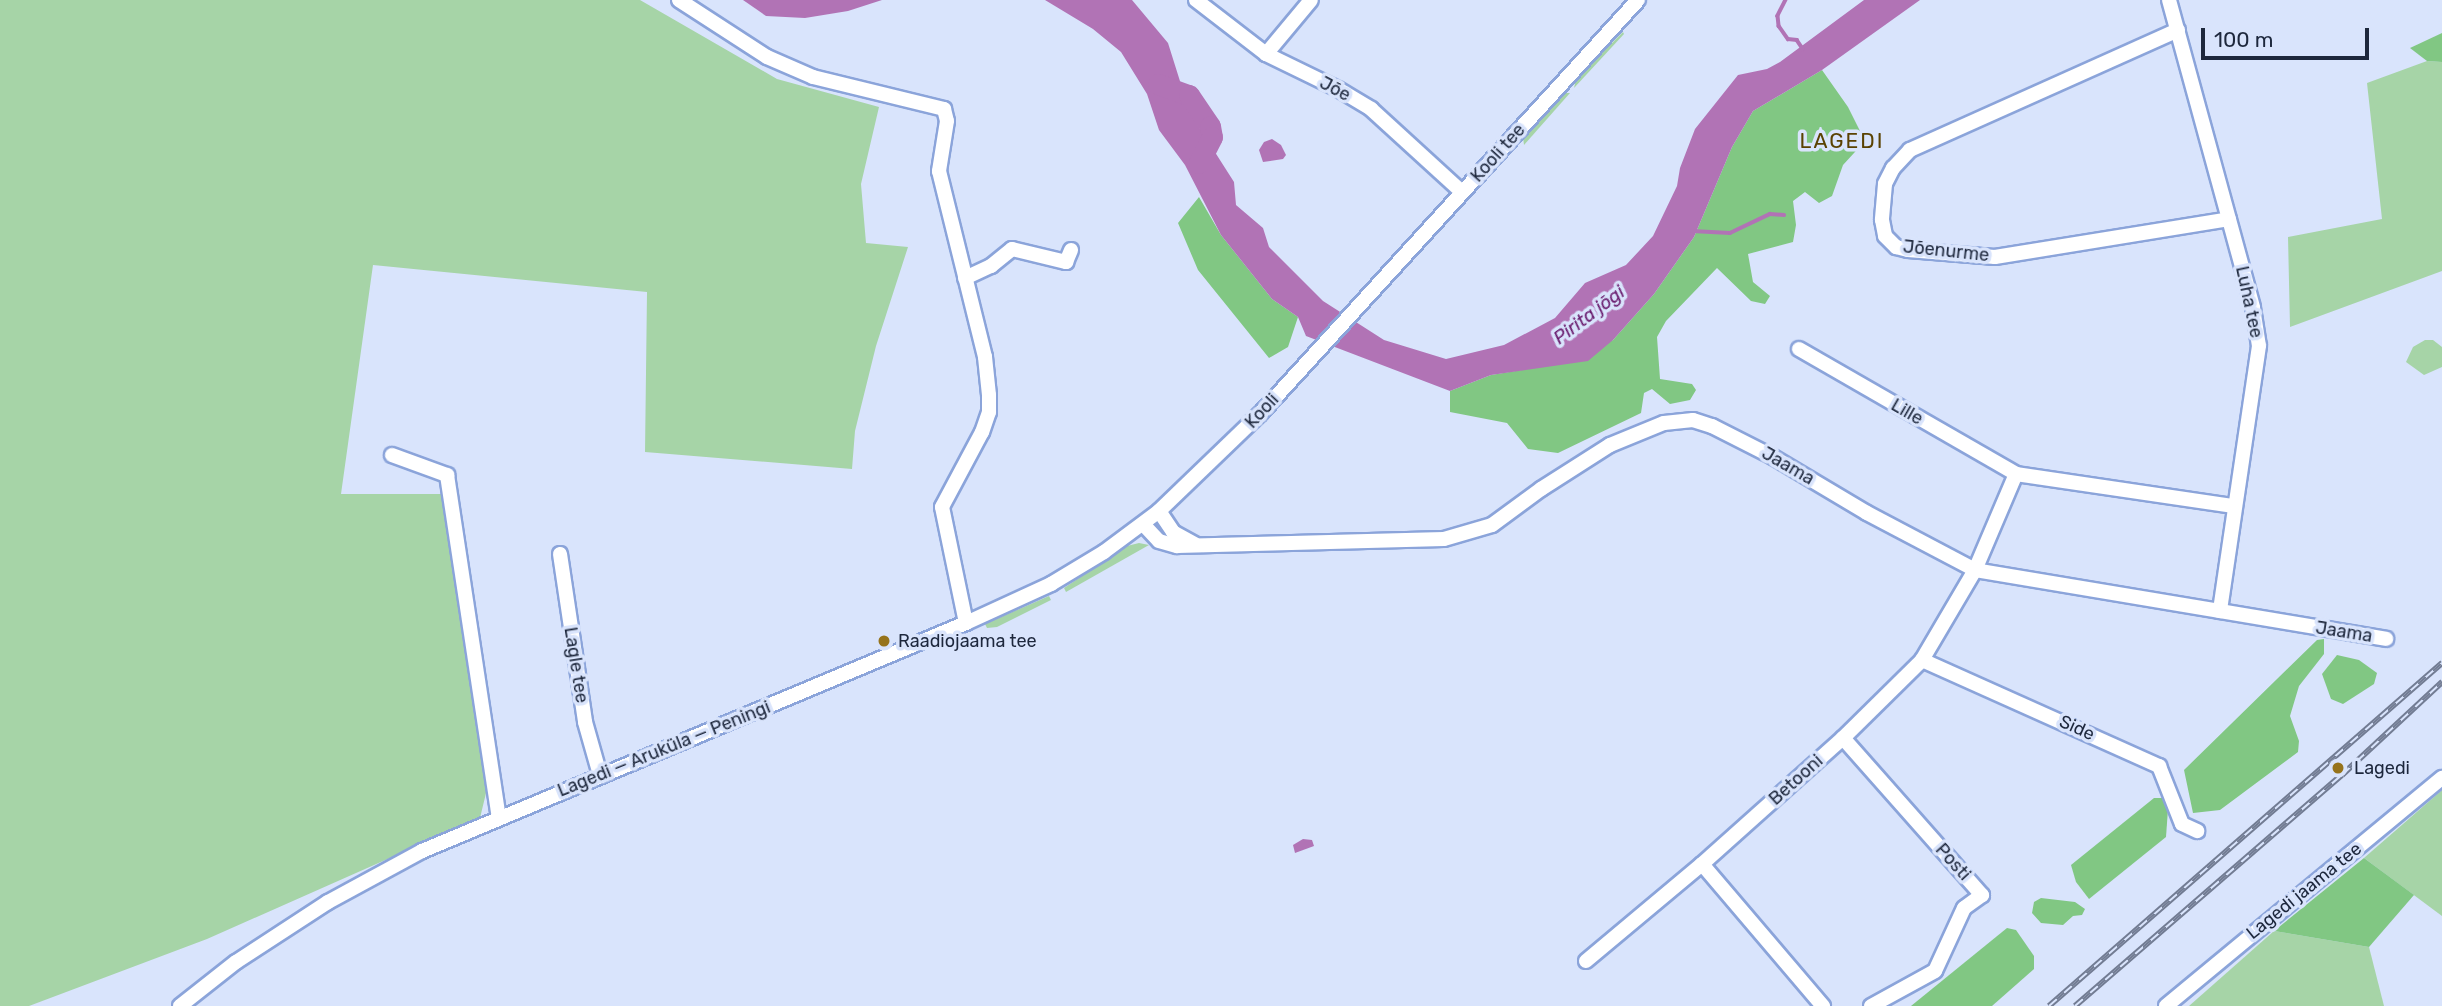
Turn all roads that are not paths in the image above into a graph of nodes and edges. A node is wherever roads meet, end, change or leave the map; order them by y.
1 (679, 0) edge
2 (1196, 0) edge
3 (1311, 0) edge
4 (1638, 0) edge
5 (2169, 0) edge
6 (2178, 30) junction
7 (1266, 54) junction
8 (1462, 192) junction
9 (2229, 219) junction
10 (1071, 250) dead end
11 (965, 278) junction
12 (1358, 306) joint
13 (1799, 349) dead end
14 (392, 455) dead end
15 (2015, 474) junction
16 (2234, 506) junction
17 (1159, 511) junction
18 (1143, 524) junction
19 (1199, 546) junction
20 (559, 554) dead end
21 (1976, 570) junction
22 (2220, 611) junction
23 (966, 623) junction
24 (2386, 639) dead end
25 (1922, 660) junction
26 (1843, 738) junction
27 (600, 775) junction
28 (2442, 778) edge
29 (499, 817) junction
30 (2197, 831) dead end
31 (1702, 864) junction
32 (1586, 961) dead end
33 (180, 1006) edge
34 (1824, 1006) edge
35 (1871, 1006) edge
36 (2166, 1006) edge

1 - 11 street
2 - 7 street, Jõe
3 - 7 street
4 - 8 street, Kooli tee
5 - 6 street, Luha tee
6 - 9 street, Luha tee
6 - 9 street, Jõenurme
7 - 8 street, Jõe
8 - 12 street, Kooli tee
9 - 16 street, Luha tee
10 - 11 street
11 - 23 street
12 - 17 street, Kooli
13 - 15 street, Lille
14 - 29 street
15 - 16 street, Lille
15 - 21 street
16 - 22 street, Luha tee
17 - 18 street, Lagedi — Aruküla — Peningi
17 - 19 street
18 - 19 street, Jaama
18 - 23 street, Lagedi — Aruküla — Peningi
19 - 21 street, Jaama
20 - 27 street, Lagle tee
21 - 22 street, Jaama
21 - 25 street, Betooni
22 - 24 street, Jaama
23 - 27 street, Lagedi — Aruküla — Peningi
25 - 26 street, Betooni
25 - 30 street, Side
26 - 31 street, Betooni
26 - 35 street, Posti
27 - 29 street, Lagedi — Aruküla — Peningi
28 - 36 street, Lagedi jaama tee
29 - 33 street, Lagedi — Aruküla — Peningi
31 - 32 street, Betooni
31 - 34 street

